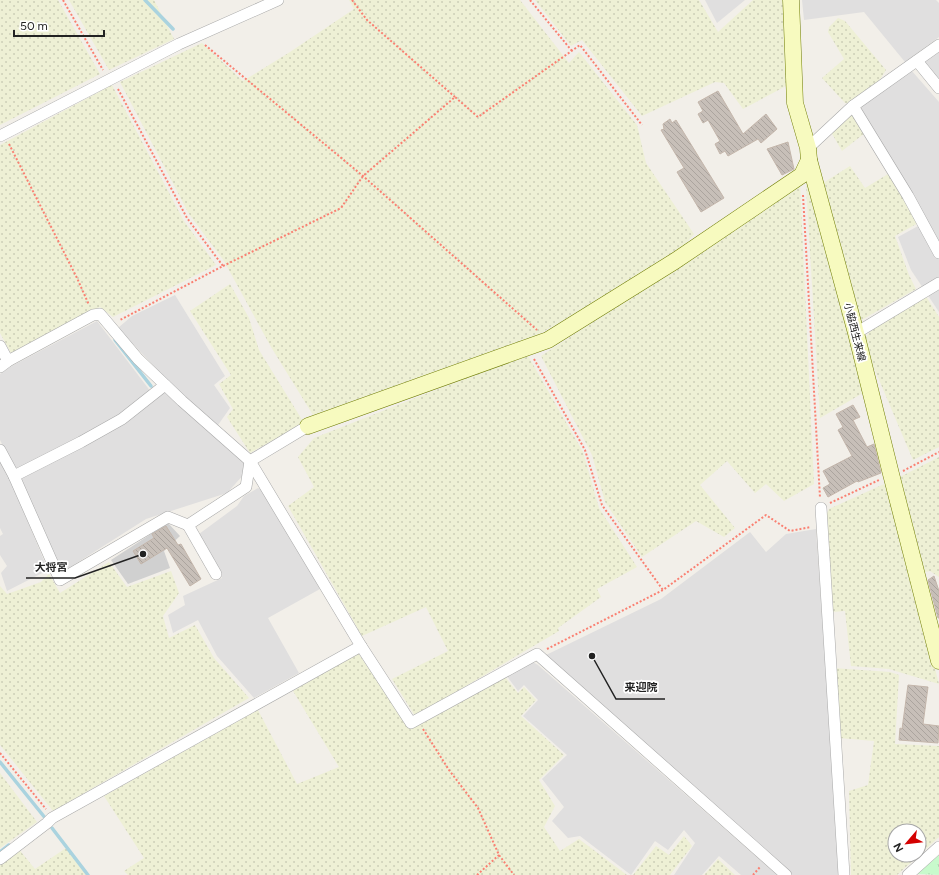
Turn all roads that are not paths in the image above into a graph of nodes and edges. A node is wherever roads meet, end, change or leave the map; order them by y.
1 (278, 0) edge
2 (791, 0) edge
3 (939, 45) edge
4 (917, 61) junction
5 (939, 88) edge
6 (853, 106) junction
7 (2, 135) edge
8 (809, 154) junction
9 (939, 253) edge
10 (939, 283) edge
11 (856, 333) junction
12 (0, 346) edge
13 (4, 364) edge
14 (165, 385) junction
15 (308, 426) joint
16 (0, 450) edge
17 (250, 461) junction
18 (14, 476) junction
19 (821, 508) road end
20 (188, 525) junction
21 (216, 574) dead end
22 (361, 646) junction
23 (939, 661) edge
24 (939, 847) edge
25 (0, 859) edge
26 (786, 875) edge
27 (844, 875) edge
28 (908, 875) edge

1 - 7 street
2 - 8 main road, 小脇西生来線
3 - 4 street
4 - 5 street
4 - 6 street
6 - 8 street
6 - 9 street
8 - 11 main road, 小脇西生来線
8 - 15 main road
10 - 11 street
11 - 23 main road, 小脇西生来線
12 - 13 street
13 - 14 street
14 - 17 street
14 - 18 street
15 - 17 street
16 - 18 street
17 - 20 street
17 - 22 street
18 - 20 street
19 - 27 street
20 - 21 street
22 - 25 street
22 - 26 street
24 - 28 street

